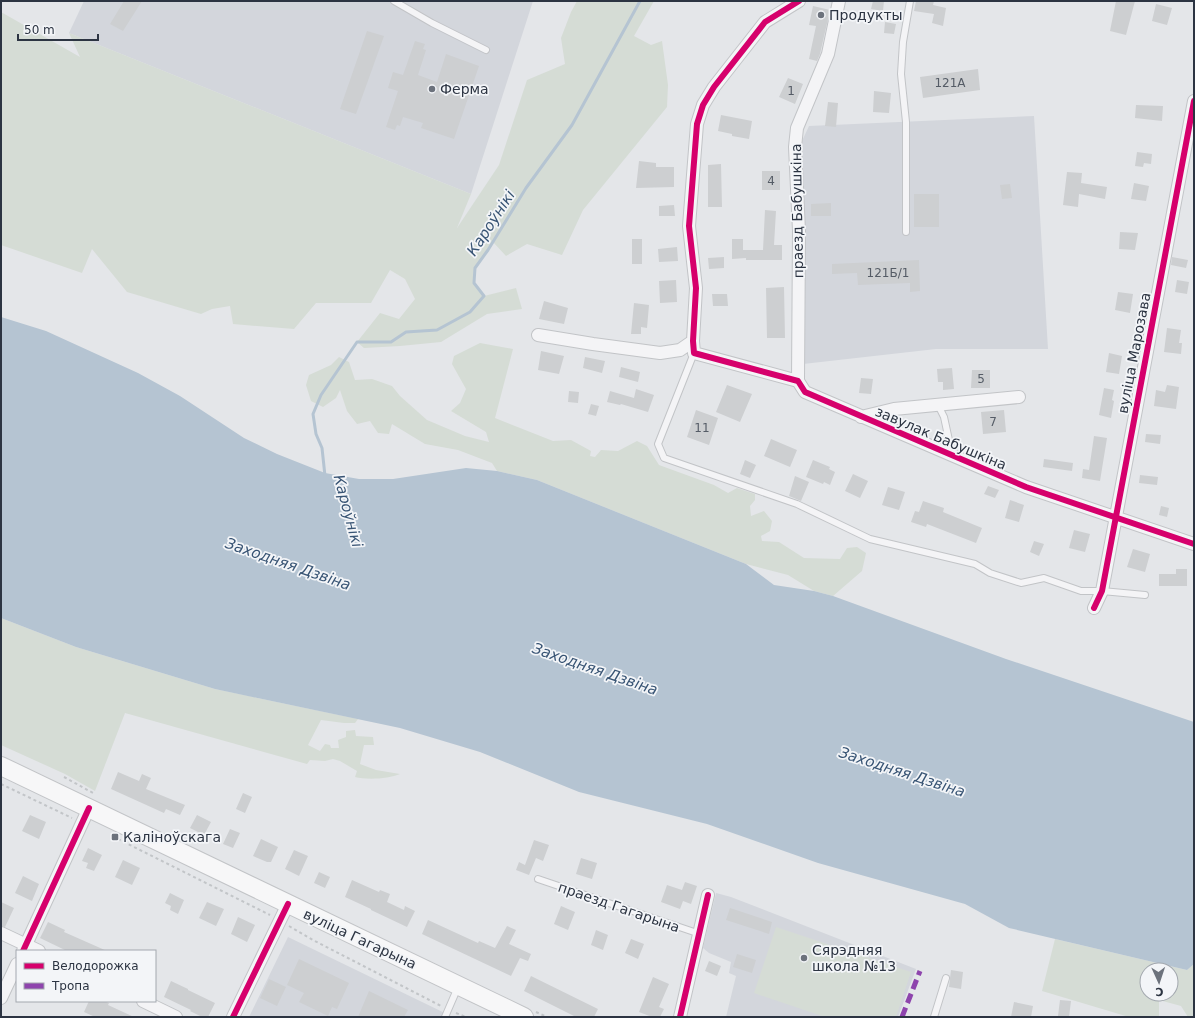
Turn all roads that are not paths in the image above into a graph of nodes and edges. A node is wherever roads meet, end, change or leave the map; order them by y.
1 (394, 1) edge
2 (799, 1) edge
3 (839, 1) edge
4 (910, 1) edge
5 (486, 50) dead end
6 (1194, 101) edge
7 (906, 232) dead end
8 (538, 335) dead end
9 (694, 347) junction
10 (798, 381) junction
11 (1019, 397) dead end
12 (938, 405) junction
13 (861, 417) junction
14 (952, 456) junction
15 (1116, 517) junction
16 (1194, 544) edge
17 (1102, 591) junction
18 (1145, 595) dead end
19 (1094, 608) dead end
20 (1, 766) edge
21 (85, 816) junction
22 (538, 879) dead end
23 (708, 895) dead end
24 (288, 904) junction
25 (1, 933) edge
26 (700, 934) junction
27 (25, 948) edge
28 (16, 966) edge
29 (946, 978) dead end
30 (458, 986) junction
31 (1, 998) edge
32 (145, 1002) edge
33 (176, 1017) edge
34 (233, 1017) edge
35 (445, 1017) edge
36 (524, 1017) edge
37 (680, 1017) edge
38 (934, 1017) edge

1 - 5 lane
2 - 9 street
3 - 10 street, праезд Бабушкіна
4 - 7 lane
6 - 15 street, вуліца Марозава
8 - 9 street
9 - 10 street
9 - 17 lane
10 - 13 street, завулак Бабушкіна
11 - 12 street
12 - 13 street
12 - 14 lane
13 - 14 street, завулак Бабушкіна
14 - 15 street, завулак Бабушкіна
15 - 16 street, завулак Бабушкіна
15 - 17 street, вуліца Марозава
17 - 18 lane
17 - 19 street, вуліца Марозава
20 - 21 main road, вуліца Гагарына
21 - 24 main road, вуліца Гагарына
21 - 27 street
22 - 26 lane, праезд Гагарына
23 - 26 street, праезд Гагарына
24 - 30 main road, вуліца Гагарына
24 - 34 street
25 - 27 street
26 - 37 street, праезд Гагарына
28 - 31 street
29 - 38 lane
30 - 35 lane
30 - 36 main road, вуліца Гагарына
32 - 33 street

